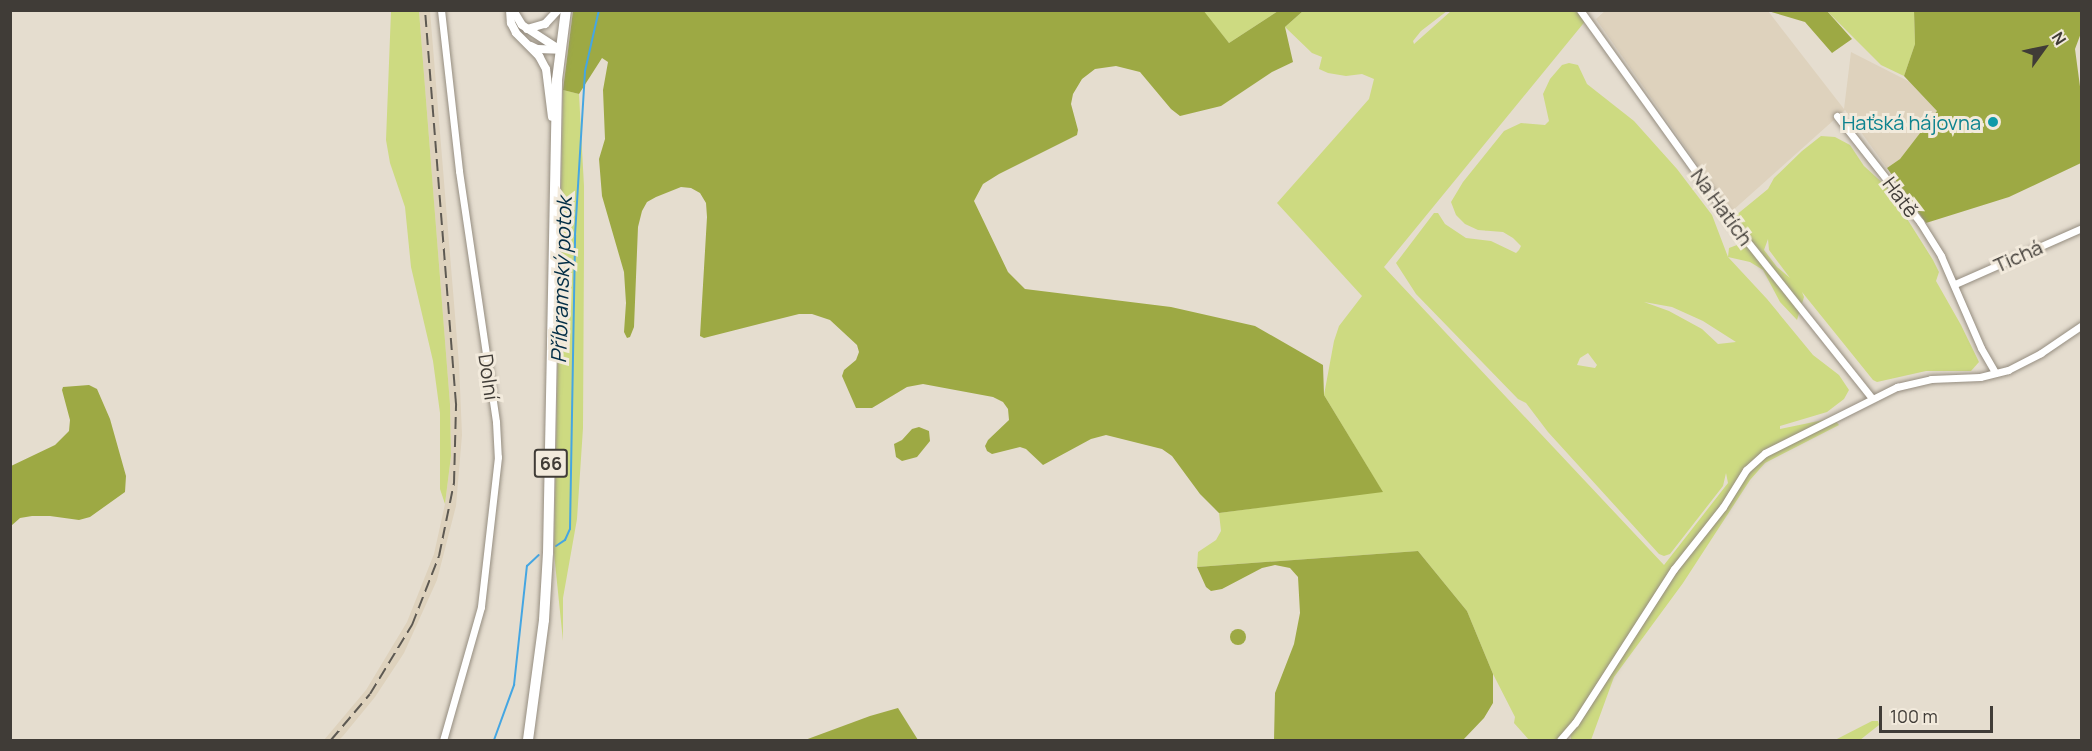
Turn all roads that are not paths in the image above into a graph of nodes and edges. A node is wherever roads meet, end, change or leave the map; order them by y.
1 (441, 10) edge
2 (511, 10) edge
3 (558, 10) edge
4 (566, 10) edge
5 (1580, 10) edge
6 (527, 29) junction
7 (527, 44) junction
8 (560, 50) junction
9 (1837, 116) dead end
10 (556, 134) junction
11 (2082, 228) edge
12 (1955, 285) junction
13 (2082, 325) edge
14 (1995, 372) junction
15 (1872, 398) junction
16 (443, 741) edge
17 (528, 741) edge
18 (1560, 741) edge

1 - 16 street, Dolní
2 - 6 street
2 - 7 street
3 - 6 street
4 - 8 main road, 66
5 - 15 street, Na Hatích
6 - 8 street
7 - 8 street
7 - 10 street
8 - 10 main road, 66
9 - 12 street, Hatě
10 - 17 main road, 66
11 - 12 street, Tichá
12 - 14 street, Hatě
13 - 14 street
14 - 15 street
15 - 18 street

